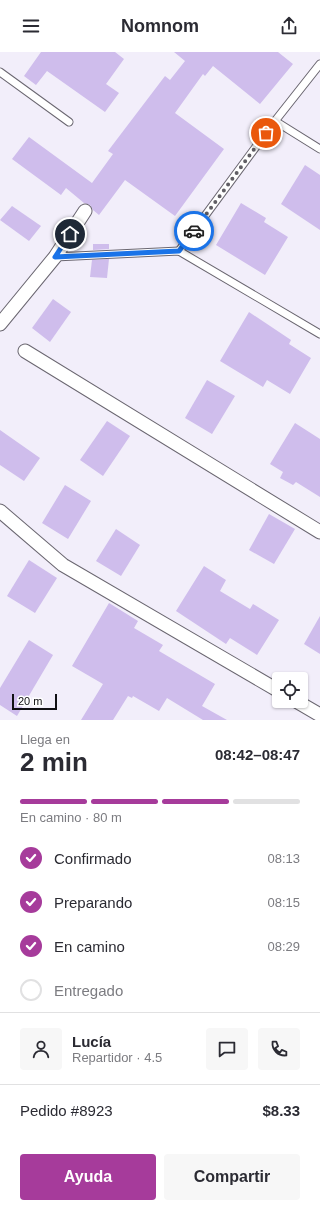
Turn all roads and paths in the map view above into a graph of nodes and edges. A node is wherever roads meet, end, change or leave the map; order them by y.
1 (320, 64) edge
2 (0, 72) edge
3 (275, 121) junction
4 (69, 122) dead end
5 (320, 149) edge
6 (85, 212) dead end
7 (179, 251) junction
8 (55, 257) junction
9 (0, 324) edge
10 (320, 334) edge
11 (25, 351) dead end
12 (0, 511) edge
13 (320, 532) edge
14 (272, 687) edge
15 (308, 708) edge
16 (320, 715) edge

1 - 3 lane
2 - 4 lane
3 - 5 lane
3 - 7 lane
6 - 8 street
7 - 8 lane
7 - 10 lane
8 - 9 street
11 - 13 street
12 - 14 street
15 - 16 street

